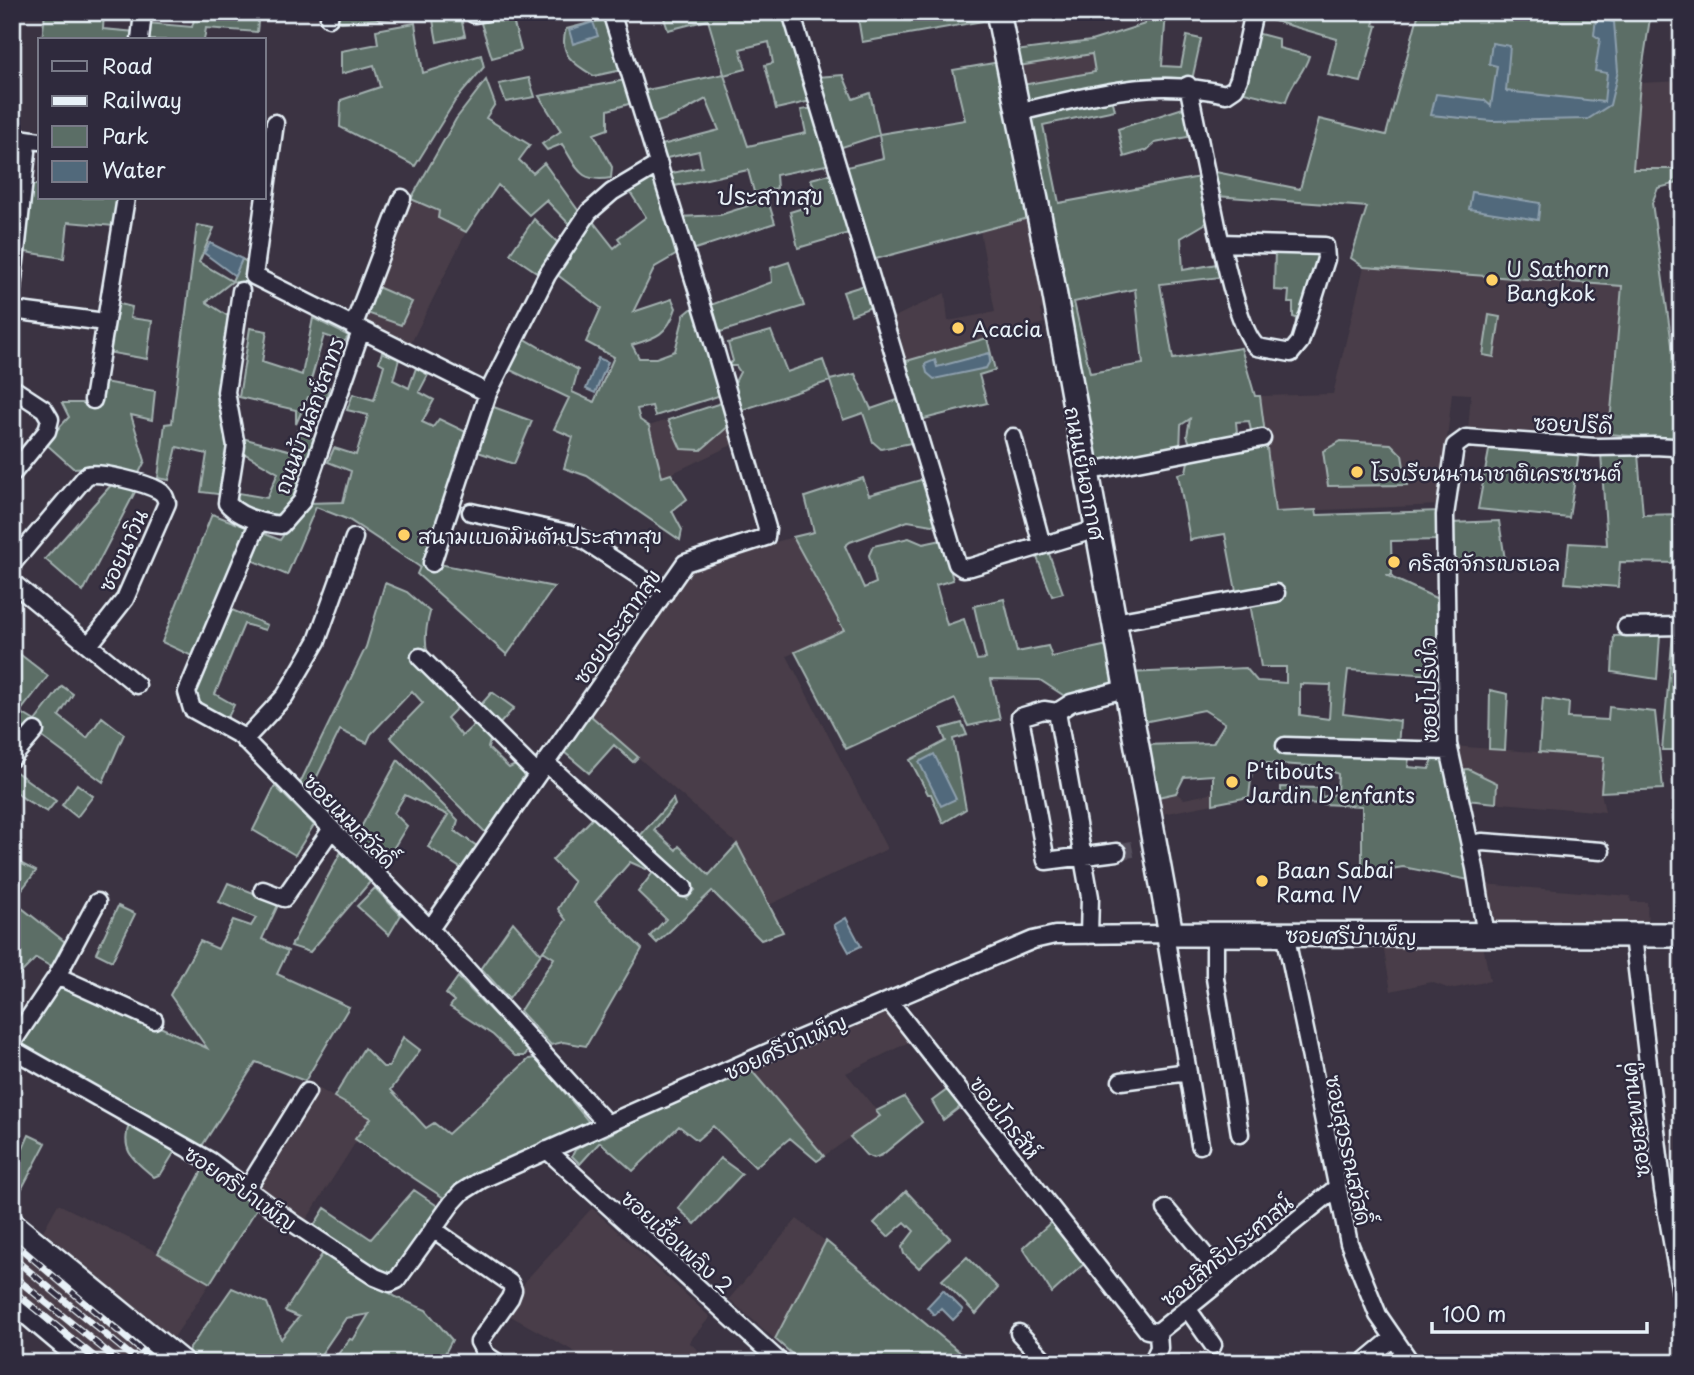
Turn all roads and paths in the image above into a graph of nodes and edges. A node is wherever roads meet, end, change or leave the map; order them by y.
1 (143, 12) edge
2 (611, 12) edge
3 (791, 12) edge
4 (998, 12) edge
5 (1255, 12) edge
6 (140, 38) edge
7 (1188, 85) junction
8 (1018, 113) junction
9 (275, 123) dead end
10 (12, 137) edge
11 (38, 141) edge
12 (27, 152) dead end
13 (659, 164) junction
14 (266, 189) edge
15 (402, 198) dead end
16 (126, 200) edge
17 (264, 200) edge
18 (1221, 243) junction
19 (12, 289) edge
20 (241, 291) dead end
21 (12, 310) edge
22 (97, 321) dead end
23 (357, 329) junction
24 (12, 388) edge
25 (488, 393) junction
26 (93, 400) dead end
27 (1013, 437) dead end
28 (1262, 438) dead end
29 (1460, 440) joint
30 (1682, 454) edge
31 (1085, 472) junction
32 (12, 474) edge
33 (471, 513) dead end
34 (259, 521) junction
35 (1097, 529) junction
36 (354, 538) dead end
37 (1042, 545) junction
38 (432, 563) dead end
39 (12, 564) edge
40 (12, 582) edge
41 (665, 593) junction
42 (1276, 593) dead end
43 (1114, 622) junction
44 (1682, 626) edge
45 (1626, 627) dead end
46 (89, 645) junction
47 (420, 657) dead end
48 (136, 685) dead end
49 (1125, 689) junction
50 (1058, 712) junction
51 (35, 731) dead end
52 (244, 740) junction
53 (1285, 746) dead end
54 (1449, 751) junction
55 (12, 758) edge
56 (541, 768) junction
57 (331, 830) junction
58 (1470, 844) junction
59 (1601, 851) dead end
60 (1117, 852) tunnel mouth
61 (1083, 857) junction
62 (684, 888) dead end
63 (263, 890) dead end
64 (97, 902) dead end
65 (430, 929) junction
66 (1215, 933) junction
67 (1285, 933) junction
68 (1089, 934) junction
69 (1168, 934) junction
70 (1682, 935) edge
71 (1486, 936) junction
72 (1633, 936) junction
73 (57, 976) junction
74 (889, 1001) junction
75 (154, 1020) dead end
76 (12, 1043) edge
77 (12, 1049) edge
78 (1188, 1072) junction
79 (1121, 1081) dead end
80 (307, 1092) dead end
81 (607, 1124) junction
82 (1240, 1135) dead end
83 (1200, 1145) dead end
84 (547, 1150) junction
85 (247, 1189) junction
86 (1335, 1189) junction
87 (1166, 1209) dead end
88 (12, 1224) edge
89 (433, 1229) junction
90 (1089, 1259) joint
91 (1224, 1278) junction
92 (1682, 1298) edge
93 (12, 1304) edge
94 (1187, 1308) junction
95 (1158, 1332) junction
96 (1018, 1333) dead end
97 (1393, 1338) junction
98 (1213, 1345) dead end
99 (82, 1363) edge
100 (182, 1363) edge
101 (498, 1363) edge
102 (781, 1363) edge
103 (1048, 1363) edge
104 (1153, 1363) edge
105 (1363, 1363) edge
106 (1411, 1363) edge

1 - 6 street
2 - 13 street, ซอยประสาทสุข
3 - 37 street
4 - 8 street, ถนนเย็นอากาศ
5 - 7 street
7 - 8 street
7 - 18 street
8 - 31 street, ถนนเย็นอากาศ
9 - 14 street
10 - 11 street
12 - 19 street
13 - 25 street
13 - 41 street, ซอยประสาทสุข
15 - 23 street
16 - 26 street
17 - 23 street
18 - 18 street
20 - 34 street
21 - 22 street
23 - 25 street
23 - 34 street, ถนนบ้านลักซ์สาทร
24 - 32 street
25 - 38 street
27 - 37 street
28 - 31 street
29 - 30 street, ซอยปรีดี
29 - 54 street, ซอยโปร่งใจ
31 - 35 street, ถนนเย็นอากาศ
33 - 41 street
34 - 52 street, ซอยเมฆสวัสดิ์
35 - 37 street
35 - 43 street, ถนนเย็นอากาศ
36 - 52 street
39 - 46 street, ซอยนาวิน
40 - 46 street
41 - 56 street, ซอยประสาทสุข
42 - 43 street
43 - 49 street, ถนนเย็นอากาศ
44 - 45 street
46 - 48 street
47 - 56 street
49 - 50 street
49 - 69 street, ถนนเย็นอากาศ
50 - 61 street
50 - 61 street
51 - 55 street
52 - 57 street, ซอยเมฆสวัสดิ์
53 - 54 street
54 - 58 street, ซอยโปร่งใจ
56 - 62 street
56 - 65 street, ซอยประสาทสุข
57 - 63 street
57 - 65 street, ซอยเมฆสวัสดิ์
58 - 59 street
58 - 71 street, ซอยโปร่งใจ
60 - 61 street
61 - 68 street
64 - 73 street
65 - 81 street, ซอยเมฆสวัสดิ์
66 - 67 street, ซอยศรีบำเพ็ญ
66 - 69 street, ซอยศรีบำเพ็ญ
66 - 82 street
67 - 71 street, ซอยศรีบำเพ็ญ
67 - 86 street, ซอยสุวรรณสวัสดิ์
68 - 69 street, ซอยศรีบำเพ็ญ
68 - 74 street, ซอยศรีบำเพ็ญ
69 - 78 street
70 - 72 street, ซอยศรีบำเพ็ญ
71 - 72 street, ซอยศรีบำเพ็ญ
72 - 92 street, ซอยสะพานคู่
73 - 75 street
73 - 76 street
74 - 81 street, ซอยศรีบำเพ็ญ
74 - 90 street, ฃอยโกรสีห์
77 - 85 street, ซอยศรีบำเพ็ญ
78 - 79 street
78 - 83 street
80 - 85 street
81 - 84 street, ซอยศรีบำเพ็ญ
84 - 89 street, ซอยศรีบำเพ็ญ
84 - 102 street, ซอยเชื้อเพลิง 2
85 - 89 street, ซอยศรีบำเพ็ญ
86 - 91 street, ซอยสิทธิประศาสน์
86 - 97 street, ซอยสุวรรณสวัสดิ์
87 - 91 street
88 - 100 street
89 - 101 street
90 - 95 street, ซอยสิทธิประศาสน์
91 - 94 street, ซอยสิทธิประศาสน์
93 - 99 street
94 - 95 street, ซอยสิทธิประศาสน์
94 - 98 street
95 - 104 street
96 - 103 street
97 - 105 street
97 - 106 street, ซอยสุวรรณสวัสดิ์

